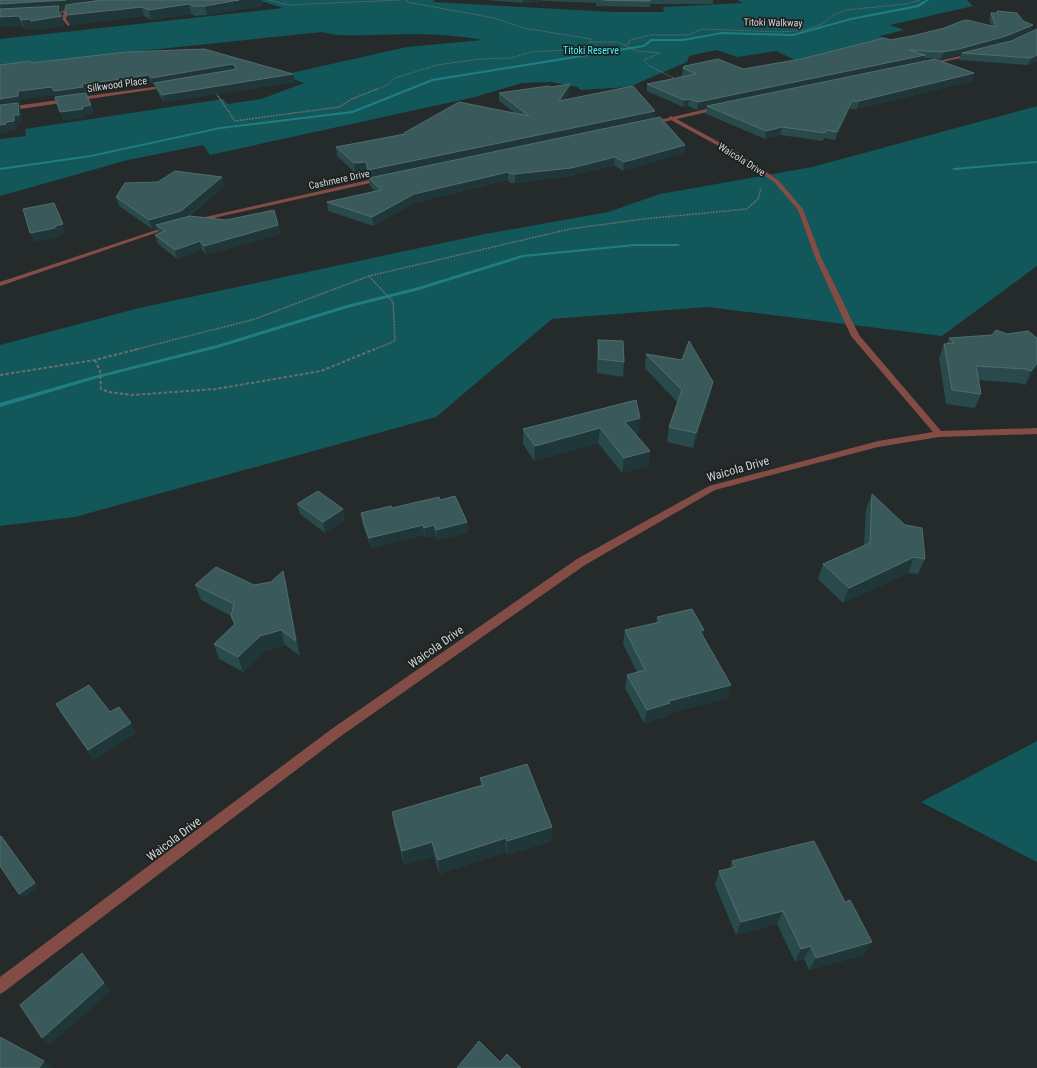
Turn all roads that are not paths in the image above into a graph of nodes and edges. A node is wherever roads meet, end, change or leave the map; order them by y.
1 (82, 10) edge
2 (66, 12) junction
3 (42, 14) edge
4 (68, 25) edge
5 (977, 53) edge
6 (920, 66) edge
7 (175, 85) edge
8 (723, 107) edge
9 (0, 110) edge
10 (671, 118) junction
11 (641, 124) edge
12 (389, 177) edge
13 (182, 223) edge
14 (175, 226) edge
15 (0, 284) edge
16 (1037, 431) edge
17 (939, 434) junction
18 (0, 986) edge

1 - 2 street
2 - 3 street
2 - 4 street
5 - 6 street
7 - 9 street, Silkwood Place
8 - 10 street
10 - 11 street
10 - 17 street, Waicola Drive
12 - 13 street, Cashmere Drive
14 - 15 street
16 - 17 street, Waicola Drive
17 - 18 street, Waicola Drive

